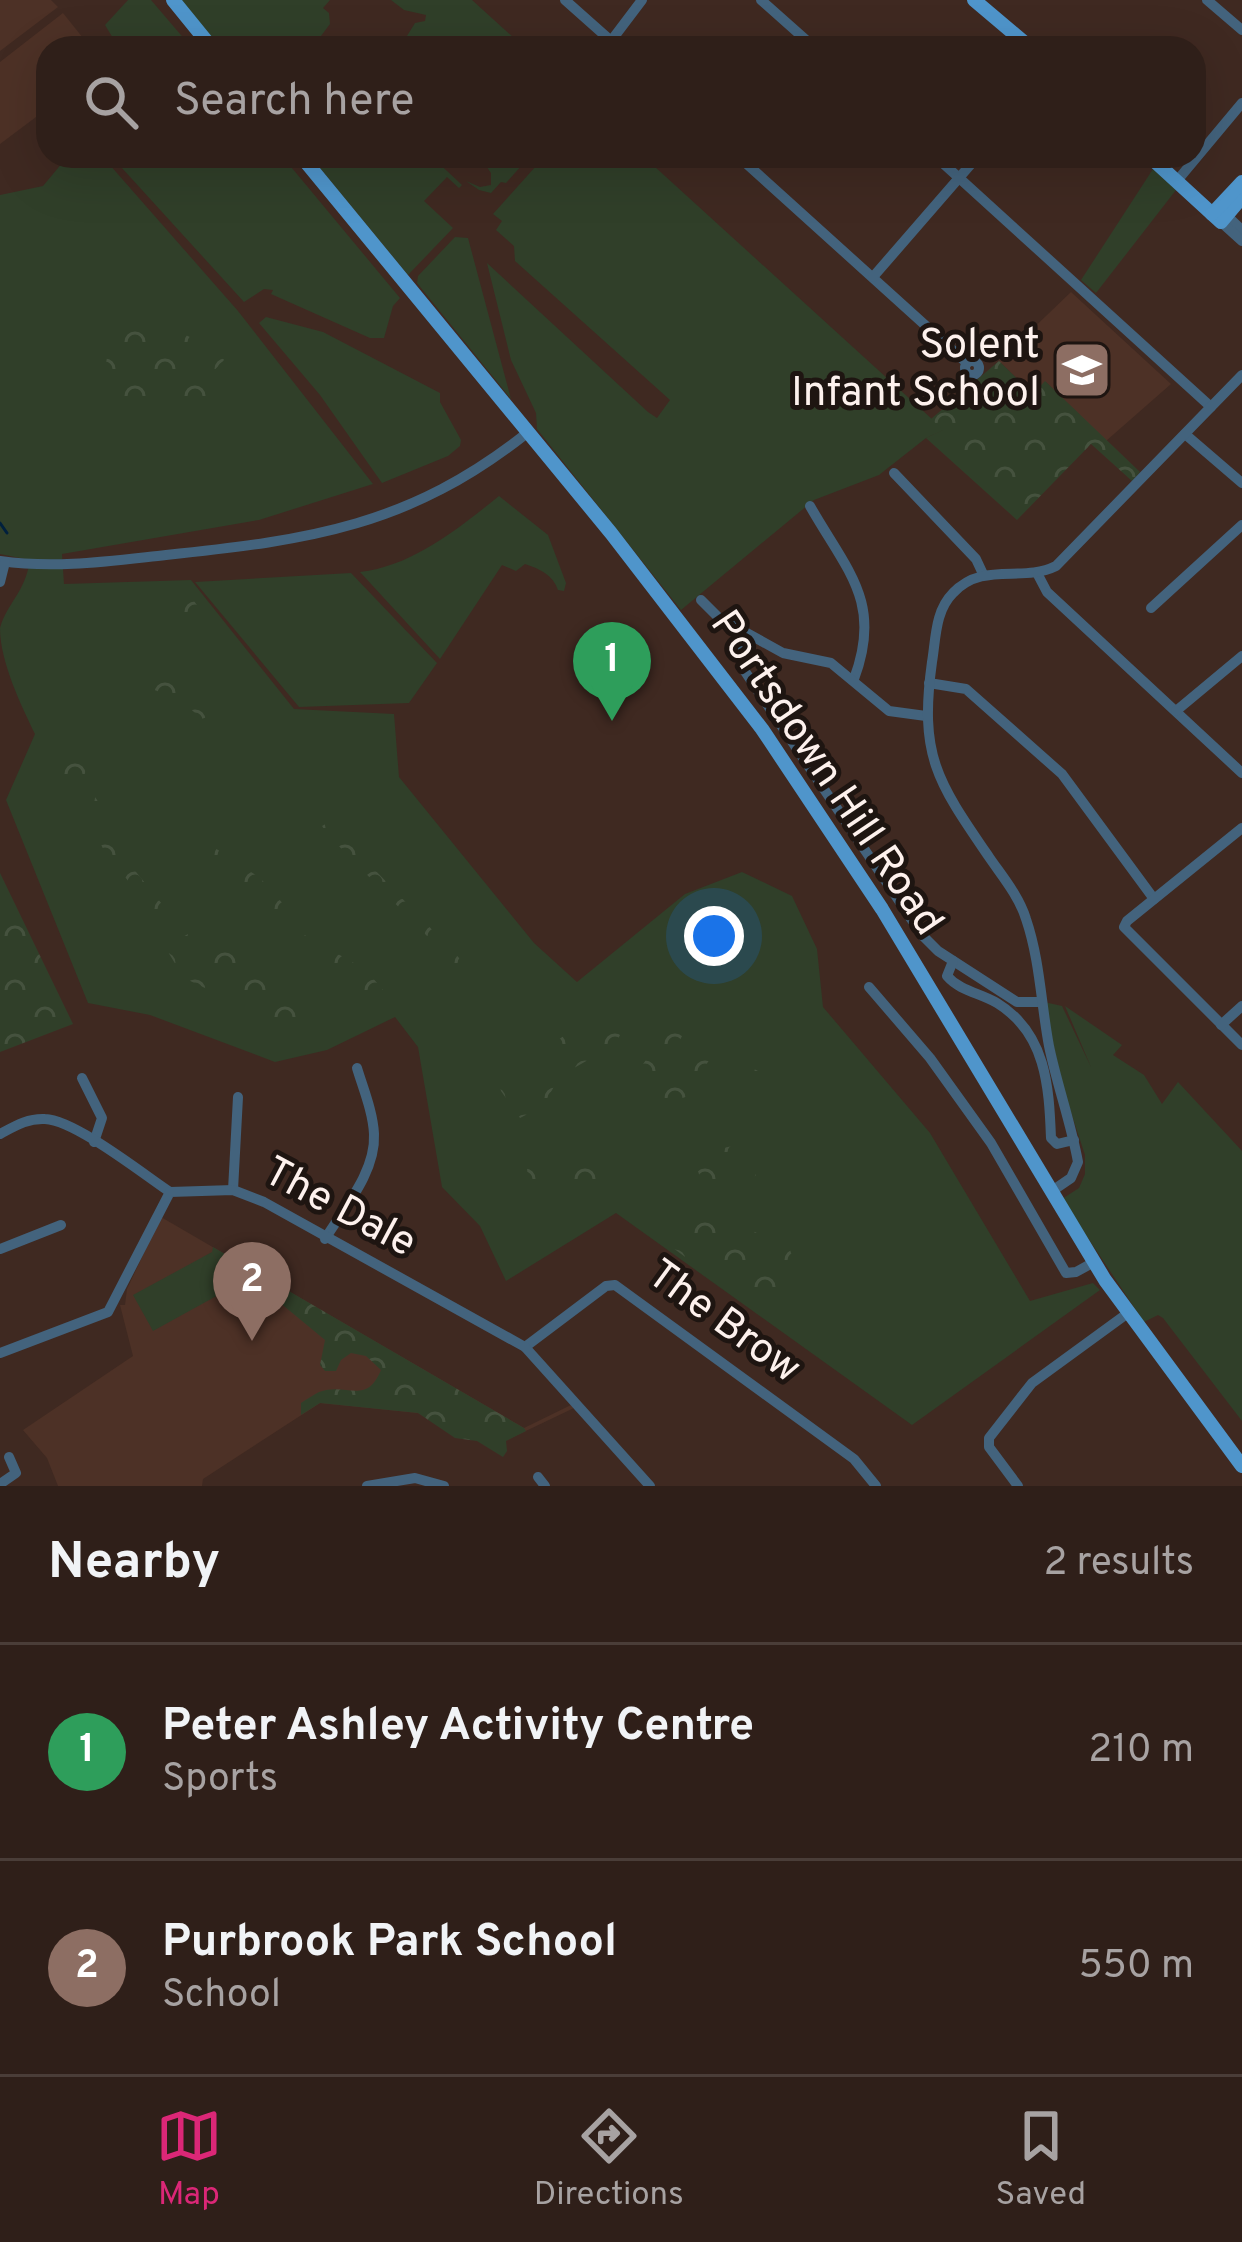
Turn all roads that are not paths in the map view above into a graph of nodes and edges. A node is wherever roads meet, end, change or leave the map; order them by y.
1 (172, 0) edge
2 (565, 0) edge
3 (642, 0) edge
4 (761, 0) edge
5 (974, 0) edge
6 (1207, 0) edge
7 (1242, 30) edge
8 (202, 36) edge
9 (606, 36) edge
10 (620, 36) edge
11 (802, 36) edge
12 (1017, 36) edge
13 (1242, 103) edge
14 (1206, 146) edge
15 (312, 168) edge
16 (751, 168) edge
17 (948, 168) edge
18 (968, 168) edge
19 (1166, 168) edge
20 (1170, 168) edge
21 (1188, 168) edge
22 (1181, 176) junction
23 (959, 178) junction
24 (1242, 182) edge
25 (1242, 197) edge
26 (1219, 215) junction
27 (1242, 230) edge
28 (1242, 241) edge
29 (872, 277) junction
30 (967, 363) dead end
31 (1242, 375) edge
32 (1211, 407) junction
33 (527, 433) junction
34 (1185, 434) junction
35 (894, 473) dead end
36 (1242, 484) edge
37 (810, 513) dead end
38 (1242, 525) edge
39 (3, 561) edge
40 (983, 574) junction
41 (1036, 574) junction
42 (0, 582) edge
43 (701, 600) dead end
44 (1151, 608) dead end
45 (750, 636) junction
46 (1242, 656) edge
47 (854, 680) junction
48 (929, 683) junction
49 (1176, 711) junction
50 (926, 716) junction
51 (1242, 773) edge
52 (1242, 828) edge
53 (1154, 899) junction
54 (953, 961) junction
55 (868, 987) dead end
56 (1042, 1002) junction
57 (1242, 1006) edge
58 (1222, 1025) junction
59 (1242, 1045) edge
60 (357, 1068) dead end
61 (82, 1078) dead end
62 (238, 1097) dead end
63 (0, 1133) edge
64 (1074, 1140) junction
65 (94, 1142) junction
66 (233, 1190) junction
67 (1052, 1191) junction
68 (170, 1192) junction
69 (61, 1226) dead end
70 (325, 1239) junction
71 (0, 1249) edge
72 (1094, 1262) junction
73 (1128, 1312) junction
74 (525, 1347) junction
75 (0, 1353) edge
76 (9, 1457) dead end
77 (1242, 1466) edge
78 (0, 1484) edge
79 (367, 1486) edge
80 (444, 1486) edge
81 (650, 1486) edge
82 (876, 1486) edge
83 (1018, 1486) edge

1 - 8 main road
2 - 9 street
3 - 10 street
4 - 11 street
5 - 12 main road
6 - 7 street
13 - 14 street
15 - 33 main road, Portsdown Hill Road
16 - 29 street
17 - 23 street
18 - 23 street
19 - 26 main road
20 - 22 main road
21 - 22 street
22 - 26 main road
23 - 29 street
23 - 32 street
24 - 26 main road
25 - 26 main road
26 - 27 street
26 - 28 street
29 - 30 street
31 - 32 street
32 - 34 street
33 - 39 street
33 - 67 main road, Portsdown Hill Road
34 - 36 street
34 - 41 street
35 - 40 street
37 - 47 street
38 - 44 street
39 - 42 street
40 - 41 street
40 - 48 street
41 - 49 street
43 - 45 street
45 - 47 street
45 - 54 street
46 - 49 street
47 - 50 street
48 - 50 street
48 - 53 street
49 - 51 street
50 - 56 street
52 - 53 street
53 - 58 street
54 - 56 street
54 - 64 street
55 - 72 street
56 - 64 street
57 - 58 street
58 - 59 street
60 - 70 street
61 - 65 street
62 - 66 street
63 - 65 street
64 - 67 street
65 - 68 street
66 - 68 street, The Dale
66 - 70 street, The Dale
67 - 72 main road, Portsdown Hill Road
68 - 75 street
69 - 71 street
70 - 74 street, The Dale
72 - 73 main road, Portsdown Hill Road
73 - 77 main road, Portsdown Hill Road
73 - 83 street
74 - 81 street, The Dale
74 - 82 street, The Brow
76 - 78 street
79 - 80 street

